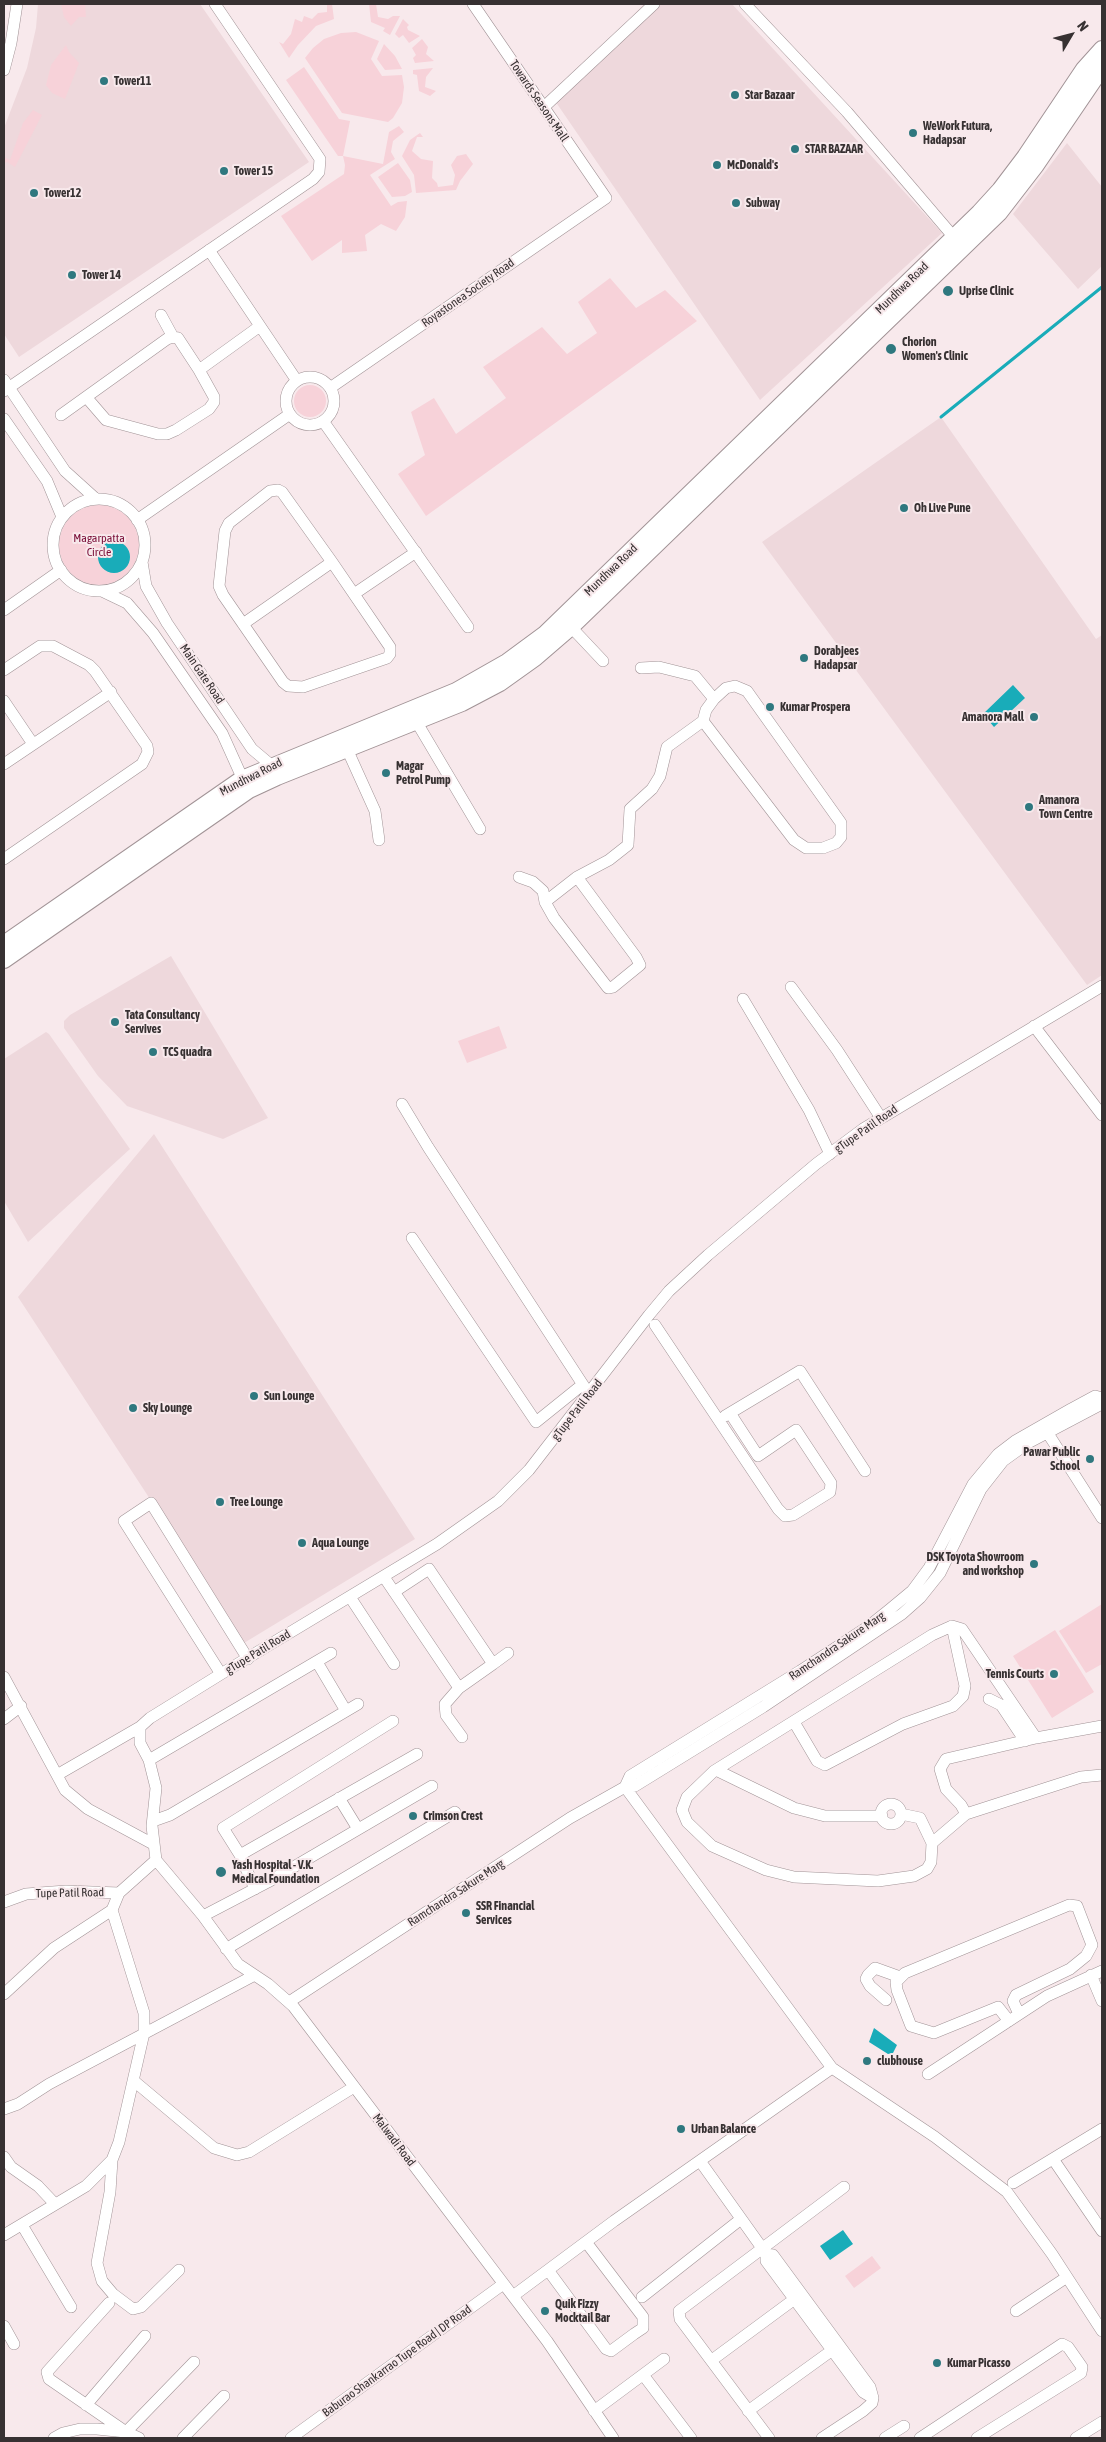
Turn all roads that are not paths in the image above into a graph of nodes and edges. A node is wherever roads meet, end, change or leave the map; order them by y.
1 (17, 4) edge
2 (215, 4) edge
3 (473, 4) edge
4 (654, 4) edge
5 (745, 4) edge
6 (1102, 49) edge
7 (1098, 66) edge
8 (4, 70) edge
9 (544, 106) junction
10 (606, 198) joint
11 (958, 242) junction
12 (210, 250) junction
13 (161, 316) dead end
14 (260, 326) junction
15 (173, 337) junction
16 (199, 370) junction
17 (297, 381) junction
18 (5, 386) edge
19 (330, 388) junction
20 (87, 398) junction
21 (290, 414) junction
22 (61, 415) dead end
23 (4, 419) edge
24 (323, 421) junction
25 (96, 499) junction
26 (62, 517) junction
27 (137, 520) junction
28 (416, 552) junction
29 (142, 562) junction
30 (332, 562) junction
31 (61, 570) junction
32 (102, 591) junction
33 (354, 594) junction
34 (4, 610) edge
35 (243, 624) junction
36 (468, 627) dead end
37 (571, 627) junction
38 (603, 661) dead end
39 (641, 668) dead end
40 (4, 670) edge
41 (110, 692) junction
42 (714, 699) junction
43 (4, 701) edge
44 (416, 721) junction
45 (703, 721) junction
46 (33, 744) junction
47 (347, 749) junction
48 (4, 764) edge
49 (274, 771) junction
50 (246, 785) junction
51 (480, 829) dead end
52 (379, 840) dead end
53 (5, 856) edge
54 (519, 877) dead end
55 (577, 877) junction
56 (545, 902) junction
57 (4, 944) edge
58 (4, 960) edge
59 (1102, 986) edge
60 (791, 987) dead end
61 (743, 999) dead end
62 (1034, 1026) junction
63 (402, 1104) dead end
64 (1102, 1115) edge
65 (881, 1118) junction
66 (830, 1154) junction
67 (412, 1238) dead end
68 (655, 1325) dead end
69 (586, 1390) junction
70 (1102, 1399) edge
71 (730, 1413) junction
72 (719, 1419) junction
73 (1047, 1432) junction
74 (865, 1471) dead end
75 (1102, 1518) edge
76 (950, 1539) junction
77 (384, 1577) junction
78 (394, 1592) junction
79 (350, 1597) junction
80 (952, 1626) junction
81 (330, 1653) dead end
82 (508, 1653) dead end
83 (245, 1654) junction
84 (316, 1662) junction
85 (394, 1664) dead end
86 (493, 1664) junction
87 (220, 1672) junction
88 (4, 1677) edge
89 (459, 1688) junction
90 (989, 1699) dead end
91 (358, 1704) dead end
92 (21, 1706) junction
93 (346, 1711) junction
94 (4, 1719) edge
95 (392, 1720) dead end
96 (794, 1722) junction
97 (1102, 1726) edge
98 (140, 1727) junction
99 (462, 1737) dead end
100 (1030, 1740) junction
101 (417, 1754) dead end
102 (148, 1760) junction
103 (716, 1770) junction
104 (57, 1775) junction
105 (1102, 1775) edge
106 (432, 1786) dead end
107 (625, 1787) junction
108 (339, 1798) junction
109 (455, 1812) dead end
110 (966, 1814) junction
111 (153, 1821) junction
112 (358, 1829) junction
113 (932, 1843) junction
114 (153, 1844) junction
115 (240, 1855) junction
116 (156, 1860) junction
117 (255, 1889) junction
118 (120, 1893) junction
119 (4, 1902) edge
120 (112, 1910) junction
121 (203, 1916) junction
122 (226, 1949) junction
123 (1102, 1970) edge
124 (1091, 1975) junction
125 (253, 1976) junction
126 (900, 1977) junction
127 (4, 1994) edge
128 (886, 2000) dead end
129 (1102, 2001) edge
130 (289, 2002) junction
131 (1019, 2014) junction
132 (1009, 2021) junction
133 (144, 2033) junction
134 (832, 2068) junction
135 (928, 2074) dead end
136 (134, 2080) junction
137 (354, 2087) junction
138 (4, 2109) edge
139 (1102, 2129) edge
140 (4, 2157) edge
141 (1053, 2159) junction
142 (112, 2160) junction
143 (700, 2161) junction
144 (1013, 2183) dead end
145 (844, 2188) dead end
146 (55, 2204) junction
147 (742, 2219) junction
148 (22, 2225) junction
149 (1102, 2231) edge
150 (4, 2235) edge
151 (586, 2242) junction
152 (764, 2251) junction
153 (179, 2270) dead end
154 (548, 2270) junction
155 (1068, 2277) junction
156 (502, 2284) junction
157 (513, 2296) junction
158 (642, 2297) dead end
159 (798, 2297) junction
160 (109, 2303) dead end
161 (71, 2307) dead end
162 (1016, 2311) dead end
163 (4, 2326) edge
164 (1102, 2330) edge
165 (145, 2336) dead end
166 (14, 2344) dead end
167 (835, 2347) junction
168 (664, 2359) dead end
169 (712, 2360) junction
170 (194, 2362) dead end
171 (644, 2376) junction
172 (224, 2396) dead end
173 (86, 2405) junction
174 (594, 2411) junction
175 (748, 2411) junction
176 (1102, 2422) edge
177 (904, 2426) dead end
178 (126, 2432) junction
179 (54, 2438) edge
180 (139, 2438) edge
181 (182, 2438) edge
182 (291, 2438) edge
183 (613, 2438) edge
184 (691, 2438) edge
185 (769, 2438) edge
186 (822, 2438) edge
187 (885, 2438) edge
188 (920, 2438) edge
189 (977, 2438) edge
190 (1076, 2438) edge

1 - 8 street
2 - 12 street
3 - 9 street, Towards Seasons Mall
4 - 9 street
5 - 11 street
6 - 7 highway, Mundhwa Road
7 - 11 highway, Mundhwa Road
9 - 10 street, Towards Seasons Mall
10 - 19 street, Royastonea Society Road
11 - 37 highway, Mundhwa Road
11 - 49 highway, Mundhwa Road
12 - 14 street
12 - 18 street
13 - 15 street
14 - 16 street
14 - 17 street
15 - 16 street
15 - 20 street
16 - 20 street
17 - 19 street
17 - 21 street
18 - 25 street
19 - 24 street
20 - 22 street
21 - 24 street
21 - 27 street
23 - 26 street
24 - 28 street
25 - 26 street
25 - 27 street
26 - 31 street
27 - 29 street
28 - 33 street
28 - 36 street
29 - 32 street
29 - 49 street, Main Gate Road
30 - 33 street
30 - 35 street
30 - 35 street
31 - 32 street
31 - 34 street
32 - 50 street, Main Gate Road
33 - 35 street
37 - 38 street
37 - 44 highway, Mundhwa Road
39 - 42 street
40 - 41 street
41 - 46 street
41 - 53 street
42 - 45 street
42 - 45 street
43 - 46 street
44 - 47 highway, Mundhwa Road
44 - 51 street
45 - 55 street
46 - 48 street
47 - 49 highway, Mundhwa Road
47 - 52 street
49 - 50 highway, Mundhwa Road
50 - 57 highway, Mundhwa Road
50 - 58 highway, Mundhwa Road
54 - 56 street
55 - 56 street
55 - 56 street
59 - 62 street, gTupe Patil Road
60 - 65 street
61 - 66 street
62 - 64 street
62 - 65 street, gTupe Patil Road
63 - 69 street
65 - 66 street, gTupe Patil Road
66 - 69 street, gTupe Patil Road
67 - 69 street
68 - 72 street
69 - 77 street, gTupe Patil Road
70 - 73 street, Ramchandra Sakure Marg
70 - 76 street, Ramchandra Sakure Marg
71 - 72 street
71 - 72 street
71 - 74 street
73 - 75 street
73 - 76 street, Ramchandra Sakure Marg
76 - 107 street, Ramchandra Sakure Marg
77 - 78 street
77 - 79 street, gTupe Patil Road
78 - 86 street
78 - 89 street
79 - 83 street, gTupe Patil Road
79 - 85 street
80 - 96 street
80 - 96 street
80 - 100 street
81 - 84 street
82 - 86 street
83 - 87 street, gTupe Patil Road
83 - 87 street
84 - 93 street
84 - 102 street
86 - 89 street
87 - 98 street, gTupe Patil Road
88 - 92 street
89 - 99 street
90 - 100 street
91 - 93 street
92 - 94 street
92 - 104 street
93 - 111 street
95 - 115 street
96 - 103 street
97 - 100 street
98 - 102 street
98 - 104 street, gTupe Patil Road
100 - 110 street
101 - 108 street
102 - 111 street
103 - 113 street
103 - 113 street
104 - 114 street
105 - 110 street
106 - 112 street
107 - 130 street, Ramchandra Sakure Marg
107 - 134 street
108 - 112 street
108 - 115 street
109 - 122 street
110 - 113 street
111 - 114 street
112 - 117 street
114 - 116 street
115 - 117 street
116 - 118 street, Tupe Patil Road
116 - 121 street, Malwadi Road
117 - 121 street
118 - 119 street, Tupe Patil Road
118 - 120 street
120 - 127 street
120 - 133 street
121 - 122 street, Malwadi Road
122 - 125 street, Malwadi Road
123 - 124 street
124 - 129 street
124 - 131 street
125 - 130 street, Malwadi Road
125 - 133 street
126 - 128 street
126 - 131 street
126 - 132 street
130 - 137 street, Malwadi Road
131 - 132 street
132 - 135 street
133 - 136 street
133 - 138 street
134 - 143 street
134 - 155 street
136 - 137 street
136 - 142 street
137 - 156 street, Malwadi Road
139 - 141 street
140 - 146 street
141 - 144 street
141 - 149 street
142 - 146 street
142 - 153 street
143 - 147 street
143 - 151 street
145 - 152 street
146 - 148 street
147 - 152 street
147 - 158 street
148 - 150 street
148 - 161 street
151 - 154 street
151 - 154 street
152 - 159 street
152 - 169 street
154 - 157 street
155 - 162 street
155 - 164 street
156 - 157 street, Malwadi Road
156 - 182 street, Baburao Shankarrao Tupe Road | DP Road
157 - 174 street, Malwadi Road
159 - 167 street
159 - 169 street
160 - 173 street
163 - 166 street
165 - 173 street
167 - 175 street
167 - 186 street
168 - 171 street
169 - 175 street
170 - 178 street
171 - 174 street
171 - 184 street
172 - 181 street
173 - 178 street
174 - 183 street, Malwadi Road
175 - 185 street
176 - 190 street
177 - 187 street
178 - 179 street
178 - 180 street
188 - 189 street

